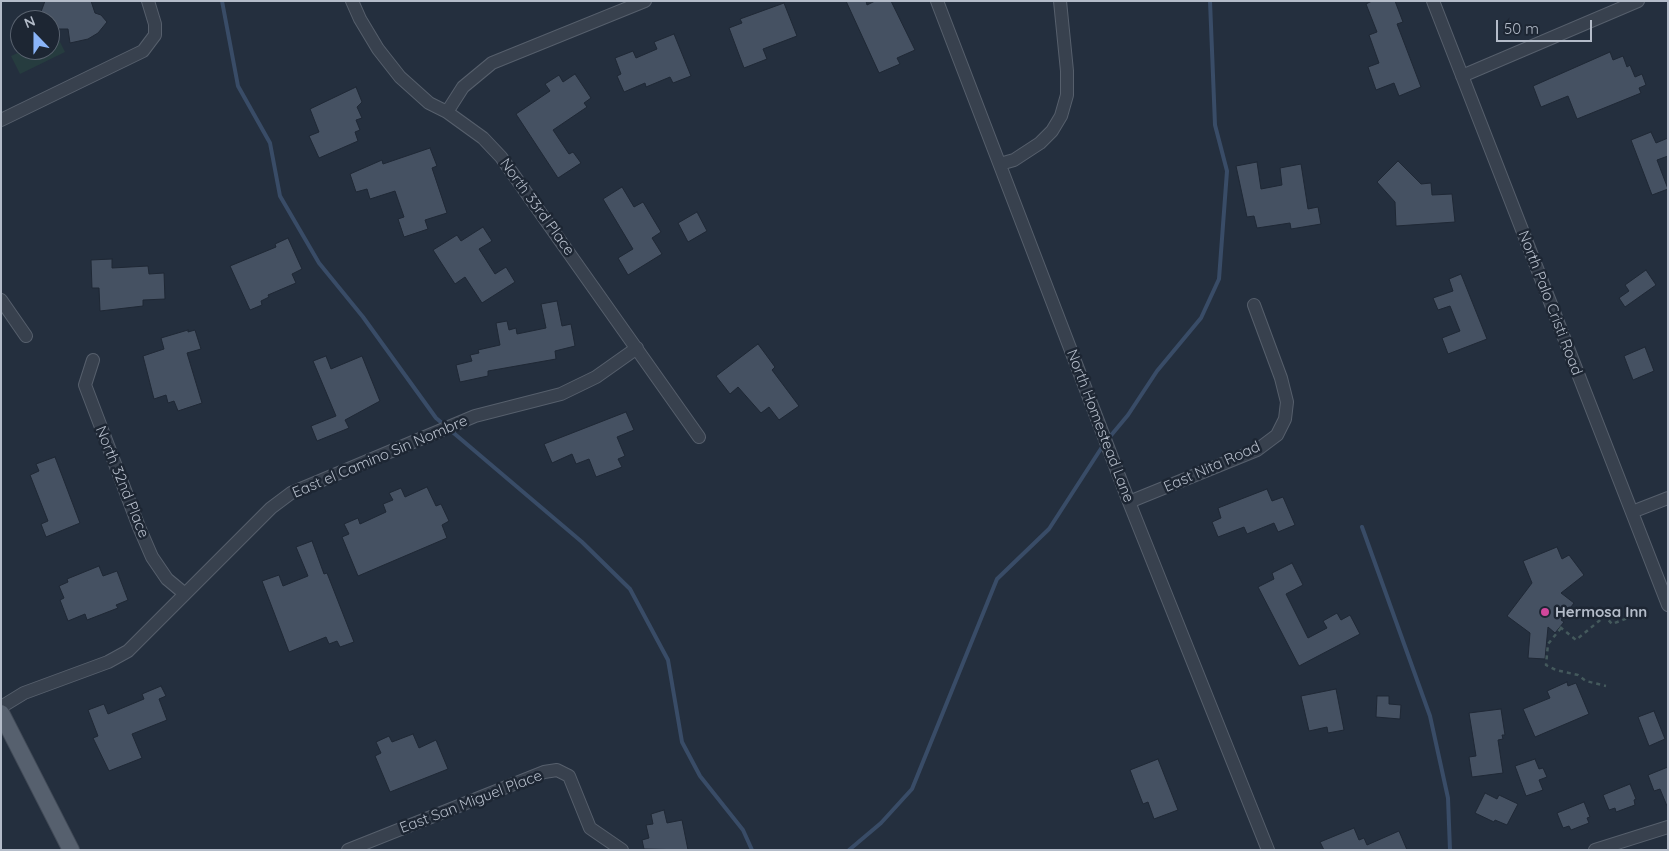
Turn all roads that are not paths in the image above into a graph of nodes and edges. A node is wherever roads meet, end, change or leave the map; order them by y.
1 (148, 1) edge
2 (352, 1) edge
3 (645, 1) edge
4 (937, 1) edge
5 (1060, 1) edge
6 (1433, 1) edge
7 (1638, 1) edge
8 (1462, 76) junction
9 (447, 112) junction
10 (1, 120) edge
11 (1000, 164) junction
12 (1, 300) edge
13 (1254, 305) dead end
14 (26, 336) dead end
15 (637, 348) junction
16 (93, 360) dead end
17 (699, 437) dead end
18 (1668, 498) edge
19 (1129, 502) junction
20 (1632, 512) junction
21 (185, 594) junction
22 (1668, 605) edge
23 (1, 707) edge
24 (1, 713) edge
25 (1668, 821) edge
26 (1668, 827) edge
27 (1652, 830) junction
28 (71, 850) edge
29 (348, 850) edge
30 (622, 850) edge
31 (1268, 850) edge
32 (1595, 850) edge

1 - 10 street
2 - 9 street, North 33rd Place
3 - 9 street
4 - 11 street, North Homestead Lane
5 - 11 street
6 - 8 street, North Palo Cristi Road
7 - 8 street
8 - 20 street, North Palo Cristi Road
9 - 15 street, North 33rd Place
11 - 19 street, North Homestead Lane
12 - 14 street
13 - 19 street, East Nita Road
15 - 17 street, North 33rd Place
15 - 21 street, East el Camino Sin Nombre
16 - 21 street, North 32nd Place
18 - 20 street
19 - 31 street, North Homestead Lane
20 - 22 street, North Palo Cristi Road
21 - 23 street, East el Camino Sin Nombre
24 - 28 main road
25 - 27 street
26 - 27 street
27 - 32 street
29 - 30 street, East San Miguel Place

